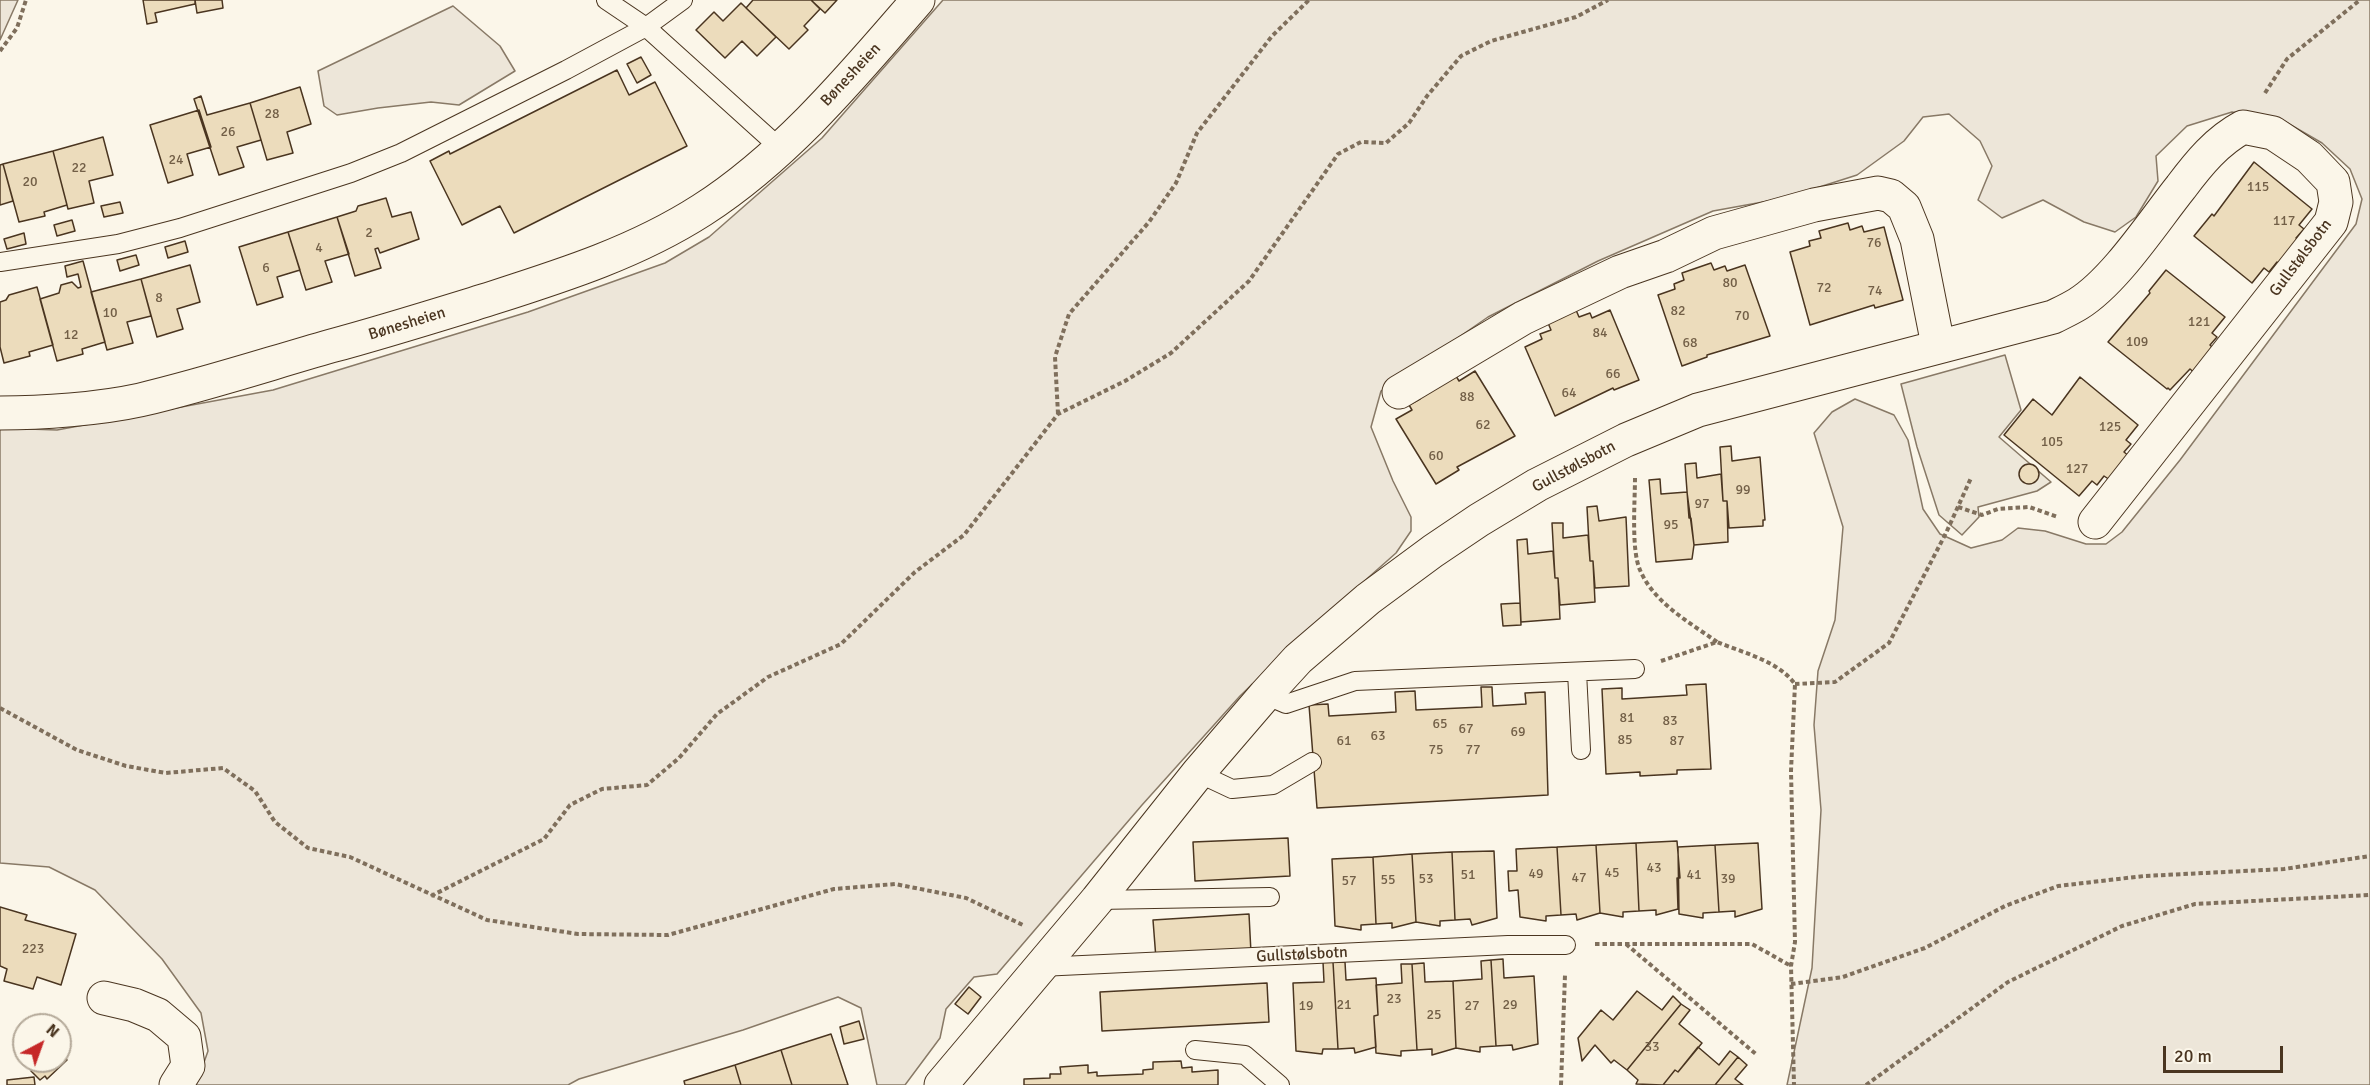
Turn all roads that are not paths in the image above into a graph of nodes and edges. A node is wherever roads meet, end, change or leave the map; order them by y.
1 (606, 0) edge
2 (683, 0) edge
3 (918, 0) edge
4 (646, 27) junction
5 (780, 148) junction
6 (0, 262) edge
7 (1938, 345) junction
8 (1399, 392) dead end
9 (0, 413) edge
10 (2095, 522) dead end
11 (1635, 669) road end
12 (1576, 672) junction
13 (1264, 695) junction
14 (1581, 750) dead end
15 (1312, 762) dead end
16 (1198, 773) junction
17 (1270, 897) dead end
18 (1096, 900) junction
19 (1566, 945) road end
20 (1046, 958) junction
21 (104, 998) dead end
22 (1195, 1050) dead end
23 (176, 1085) edge
24 (941, 1085) edge
25 (1280, 1085) edge

1 - 4 lane
2 - 4 lane
3 - 5 street, Bønesheien
4 - 5 lane
4 - 6 lane
5 - 9 street, Bønesheien
7 - 8 street
7 - 10 street, Gullstølsbotn
7 - 13 street, Gullstølsbotn
11 - 12 lane
12 - 13 lane
12 - 14 lane
13 - 16 street, Gullstølsbotn
15 - 16 lane
16 - 18 street, Gullstølsbotn
17 - 18 lane
18 - 20 street, Gullstølsbotn
19 - 20 lane, Gullstølsbotn
20 - 24 street, Gullstølsbotn
21 - 23 street
22 - 25 lane

